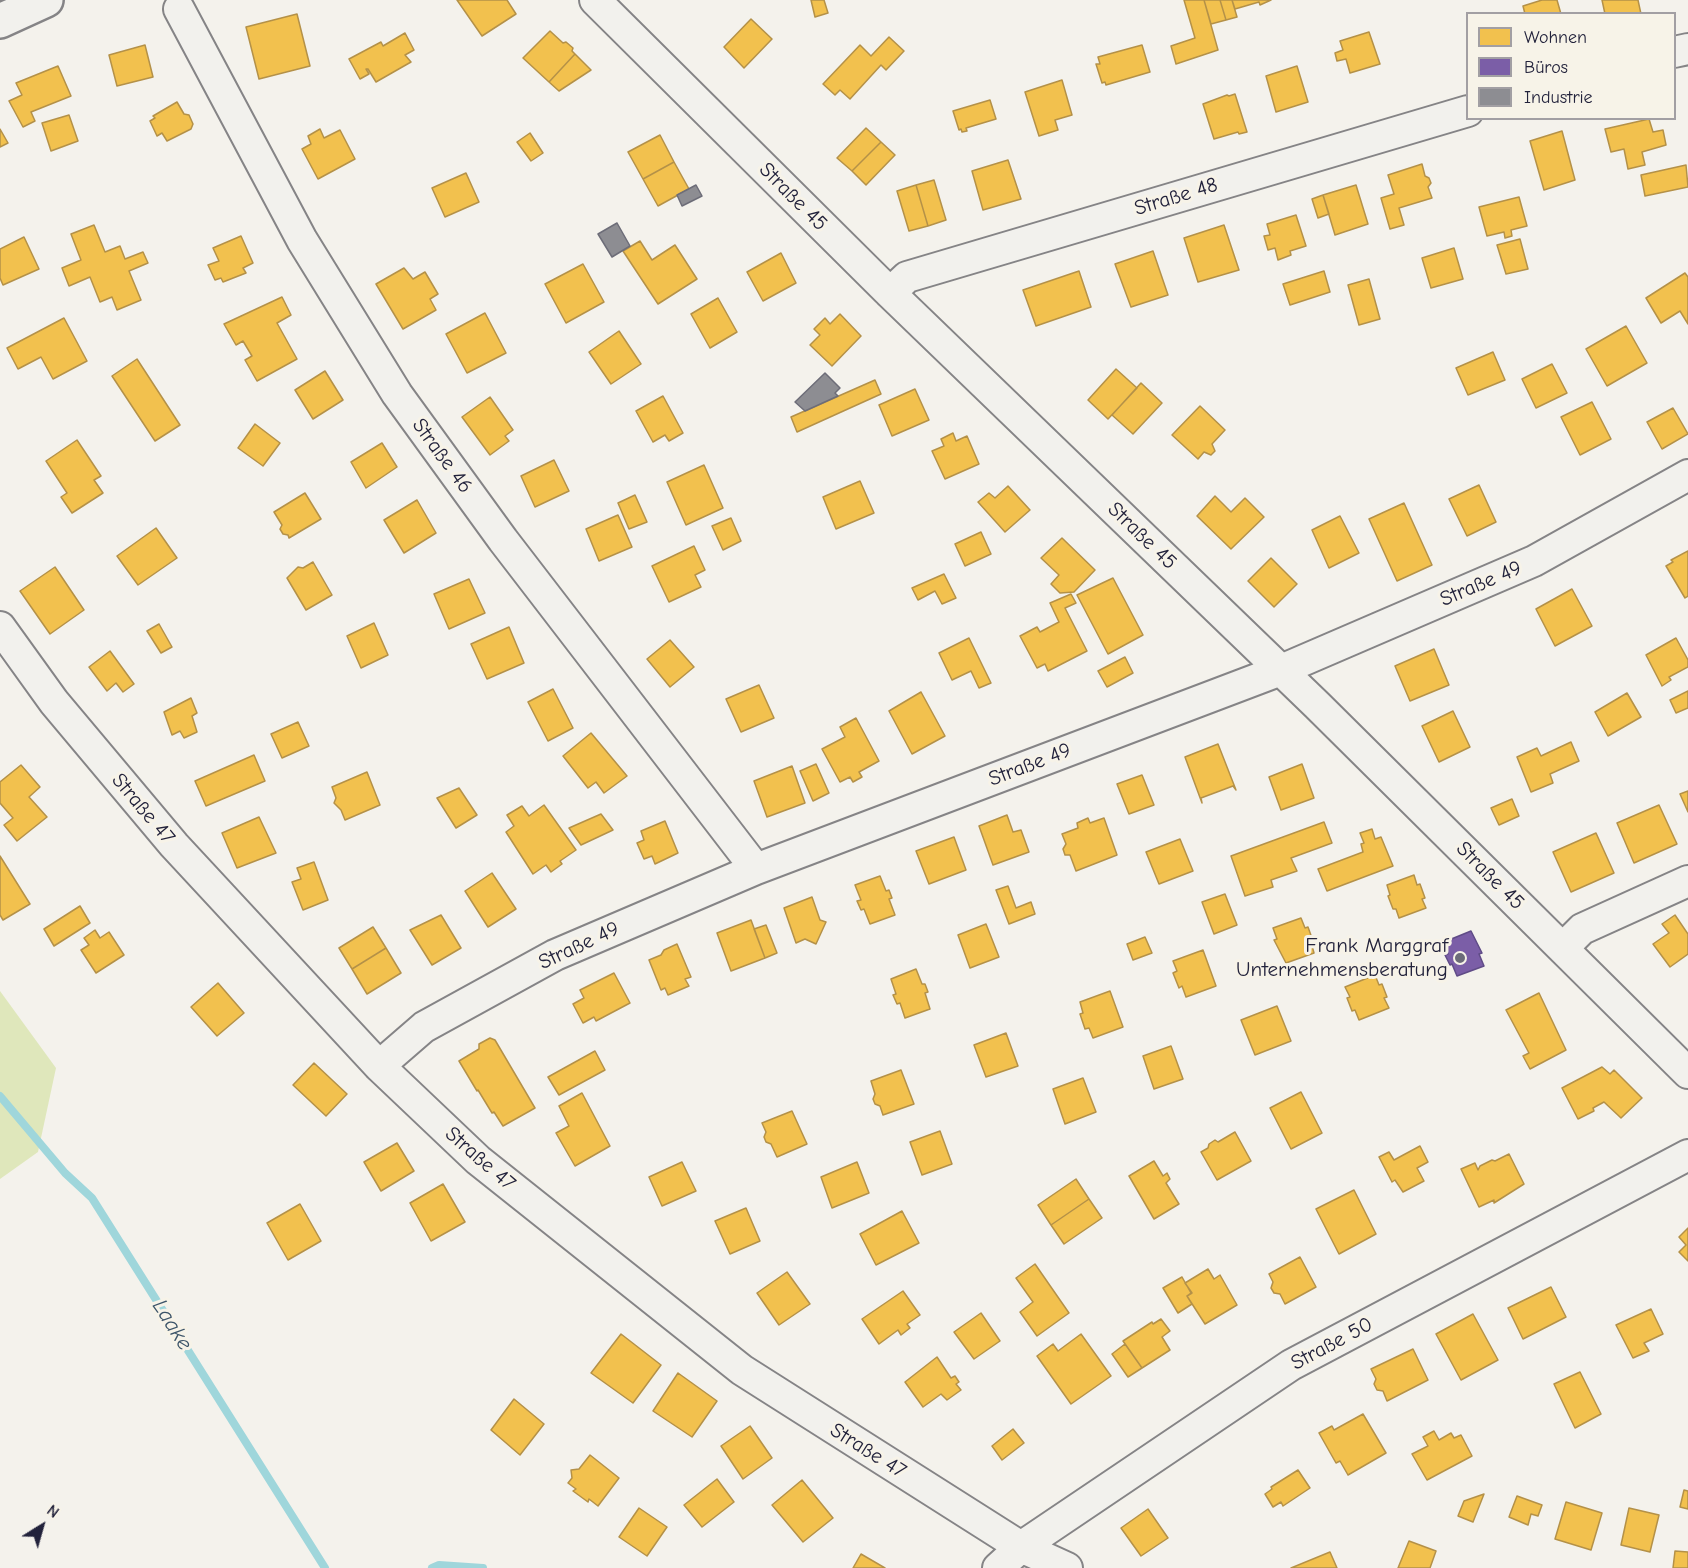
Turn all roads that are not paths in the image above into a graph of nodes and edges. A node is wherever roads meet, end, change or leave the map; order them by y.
1 (46, 0) edge
2 (595, 0) edge
3 (179, 9) dead end
4 (0, 21) edge
5 (1466, 111) edge
6 (890, 293) junction
7 (1688, 475) edge
8 (0, 627) edge
9 (1281, 670) junction
10 (756, 869) junction
11 (1688, 881) edge
12 (1563, 948) junction
13 (379, 1066) junction
14 (1688, 1073) edge
15 (1688, 1155) edge
16 (1022, 1548) junction
17 (998, 1568) edge
18 (1067, 1568) edge

1 - 4 main road
2 - 6 street, Straße 45
3 - 10 street, Straße 46
5 - 6 street, Straße 48
6 - 9 street, Straße 45
7 - 9 street, Straße 49
8 - 13 street, Straße 47
9 - 10 street, Straße 49
9 - 12 street, Straße 45
10 - 13 street, Straße 49
11 - 12 street
12 - 14 street, Straße 45
13 - 16 street, Straße 47
15 - 16 street, Straße 50
16 - 17 street, Straße 50
16 - 18 street, Straße 47

